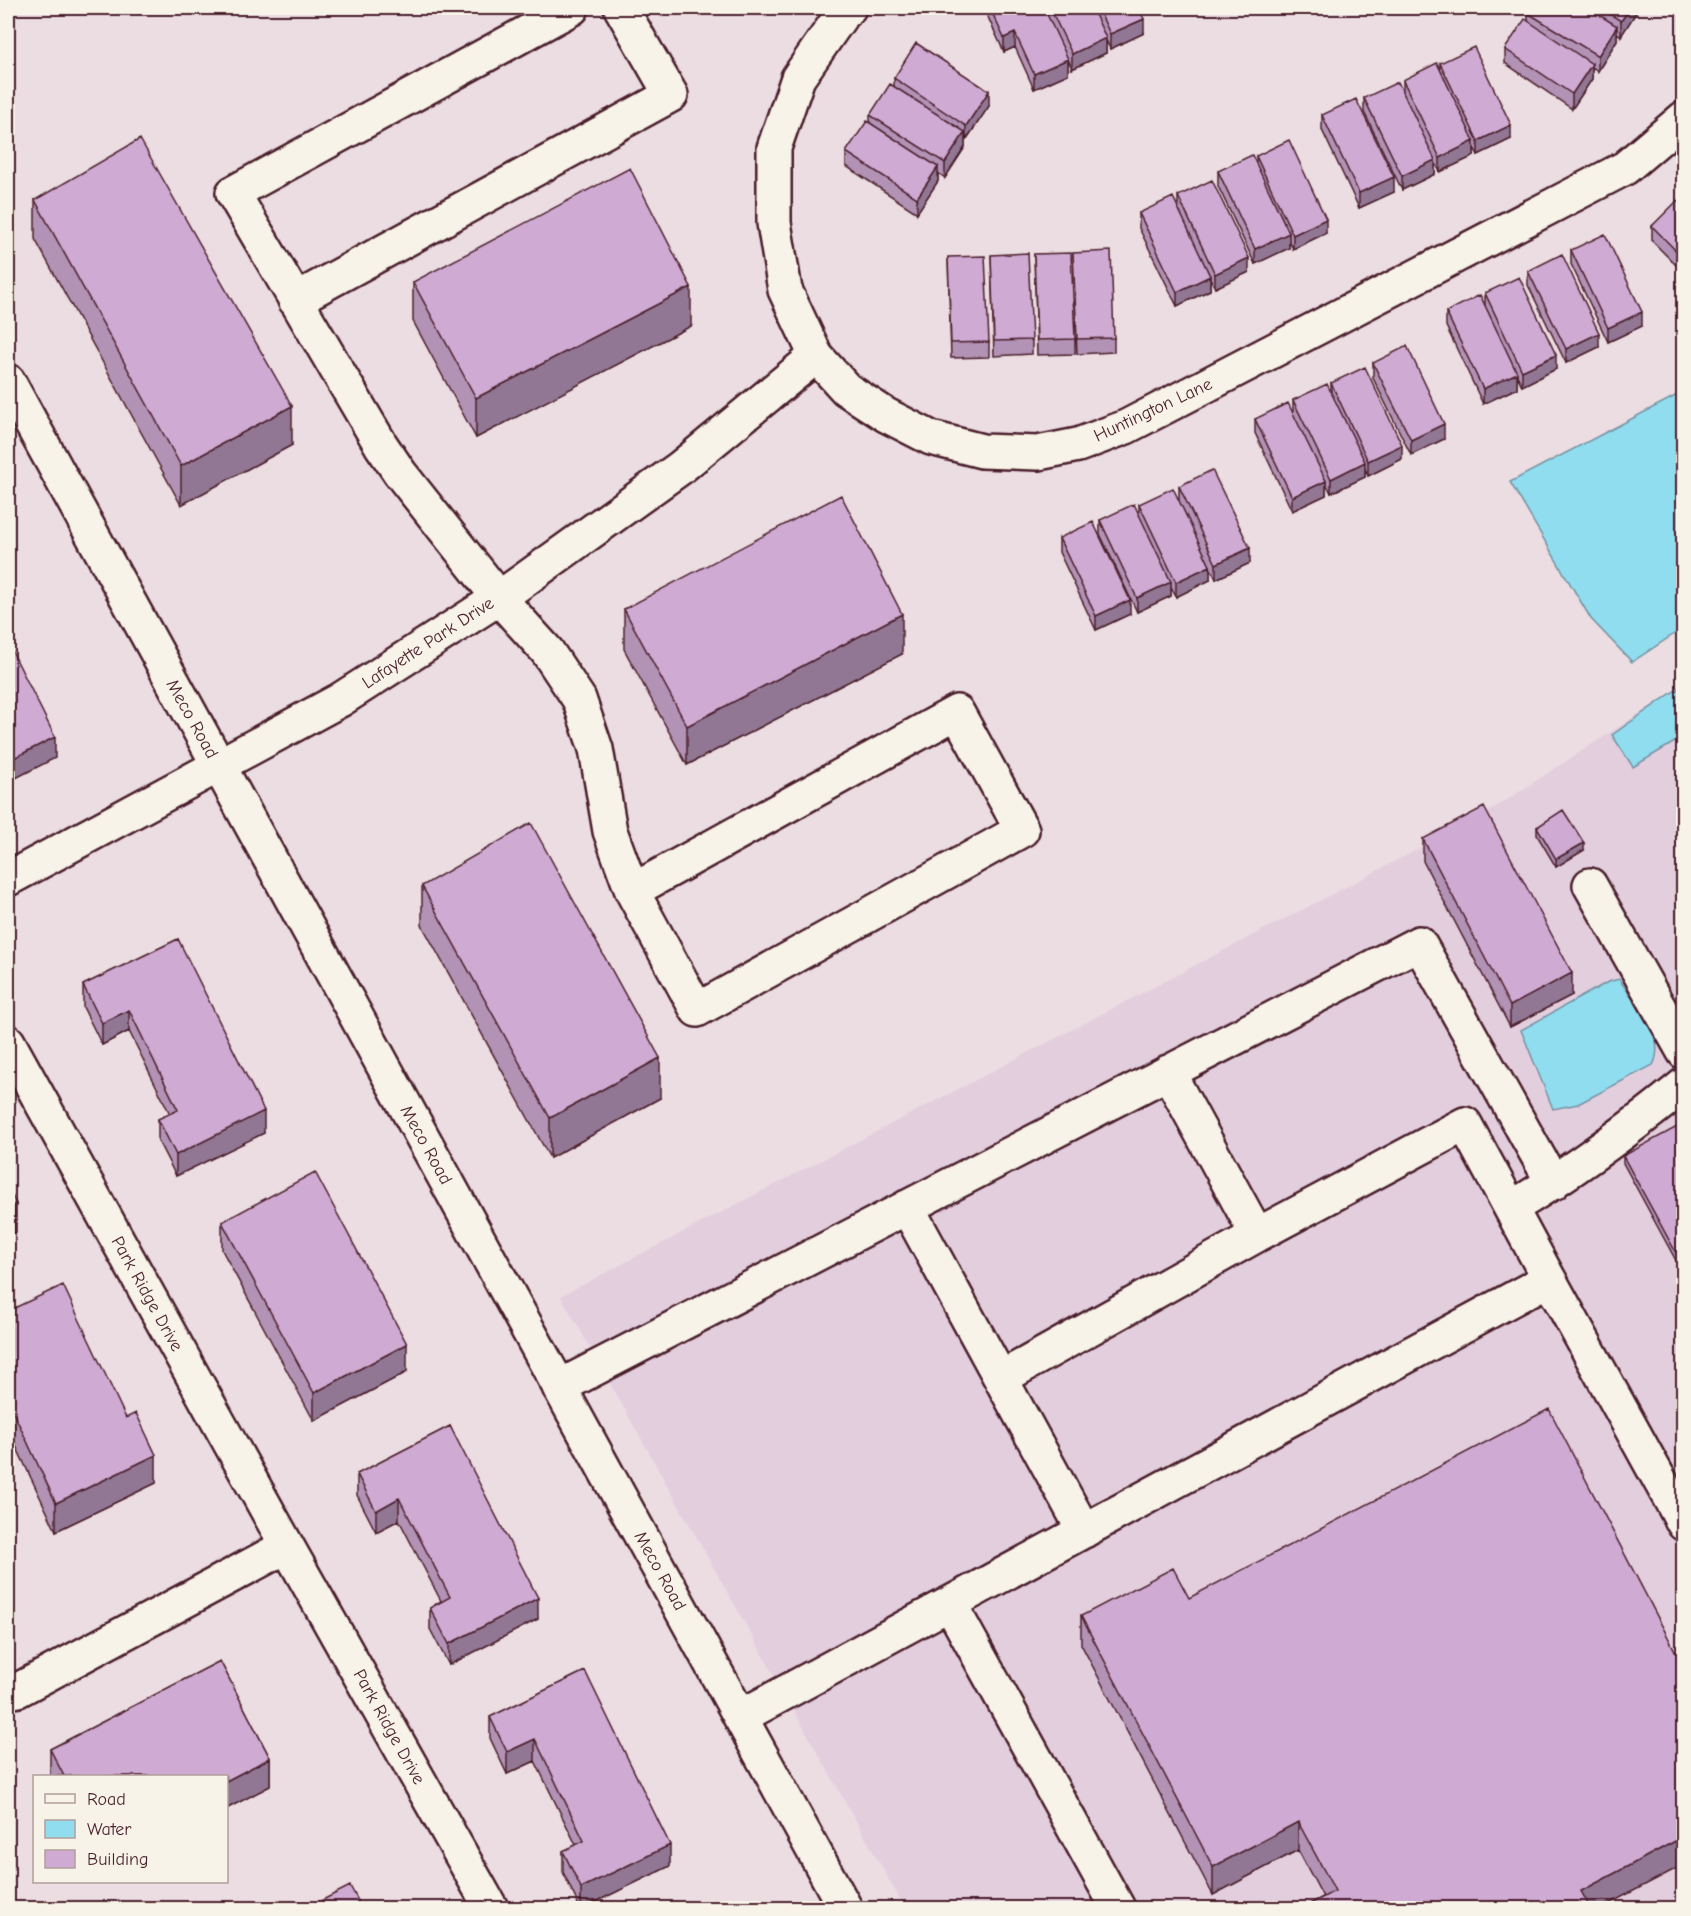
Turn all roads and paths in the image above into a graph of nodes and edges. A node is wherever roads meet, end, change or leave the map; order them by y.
1 (572, 8) edge
2 (621, 8) edge
3 (849, 8) edge
4 (1683, 118) edge
5 (295, 300) junction
6 (816, 356) junction
7 (8, 381) edge
8 (500, 598) junction
9 (217, 765) junction
10 (8, 879) edge
11 (1590, 885) dead end
12 (632, 891) junction
13 (8, 1042) edge
14 (1683, 1052) edge
15 (1168, 1072) junction
16 (1683, 1085) edge
17 (1553, 1183) junction
18 (907, 1207) junction
19 (1511, 1208) junction
20 (1257, 1235) junction
21 (1549, 1279) junction
22 (1001, 1378) junction
23 (559, 1387) junction
24 (1683, 1524) edge
25 (1084, 1531) junction
26 (287, 1546) junction
27 (950, 1604) junction
28 (8, 1692) edge
29 (740, 1717) junction
30 (491, 1908) edge
31 (845, 1908) edge
32 (1118, 1908) edge

1 - 5 street
2 - 5 street
3 - 6 street, Huntington Lane
4 - 6 street, Huntington Lane
5 - 8 street
6 - 8 street, Lafayette Park Drive
7 - 9 street, Meco Road
8 - 9 street, Lafayette Park Drive
8 - 12 street
9 - 10 street, Lafayette Park Drive
9 - 23 street, Meco Road
11 - 14 street
12 - 12 street
13 - 26 street, Park Ridge Drive
15 - 17 street
15 - 18 street
15 - 20 street
16 - 17 street
17 - 19 street
18 - 22 street
18 - 23 street
19 - 20 street
19 - 21 street
20 - 22 street
21 - 24 street
21 - 25 street
22 - 25 street
23 - 29 street, Meco Road
25 - 27 street
26 - 28 street
26 - 30 street, Park Ridge Drive
27 - 29 street
27 - 32 street
29 - 31 street, Meco Road

